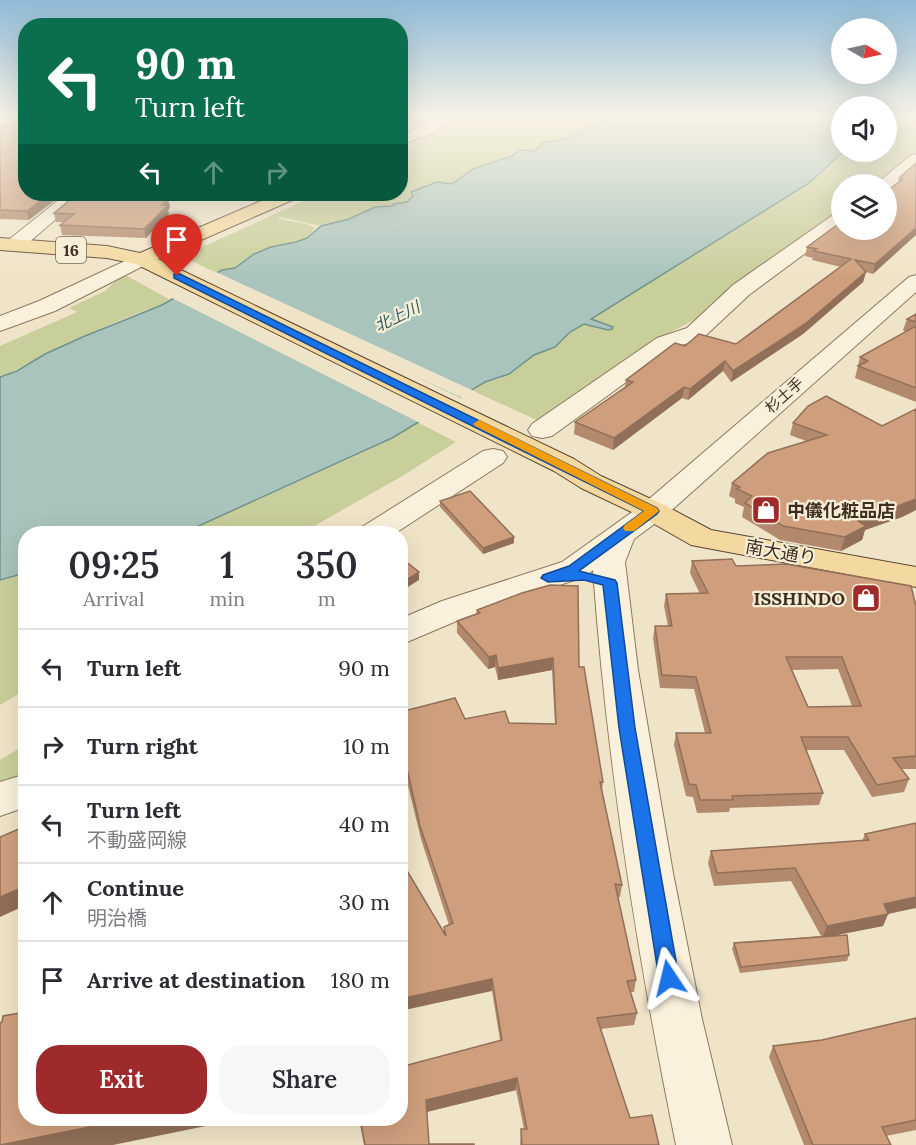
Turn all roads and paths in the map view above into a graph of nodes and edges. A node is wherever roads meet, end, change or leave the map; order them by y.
1 (67, 201) edge
2 (276, 201) edge
3 (831, 225) edge
4 (7, 245) edge
5 (149, 262) junction
6 (916, 280) edge
7 (0, 324) edge
8 (542, 430) dead end
9 (493, 457) dead end
10 (653, 511) junction
11 (385, 526) edge
12 (621, 534) junction
13 (916, 577) edge
14 (548, 578) junction
15 (610, 583) junction
16 (408, 629) edge
17 (18, 793) edge
18 (0, 799) edge
19 (704, 1145) edge

1 - 4 street
2 - 5 main road
3 - 8 street
4 - 5 main road, 16
5 - 7 street
5 - 10 main road, 南大通り
6 - 10 street, 杉土手
9 - 11 street
10 - 12 street, 杉土手
10 - 13 main road, 南大通り
12 - 14 street, 杉土手
12 - 15 street
14 - 15 street
14 - 16 street
15 - 19 street
17 - 18 street

